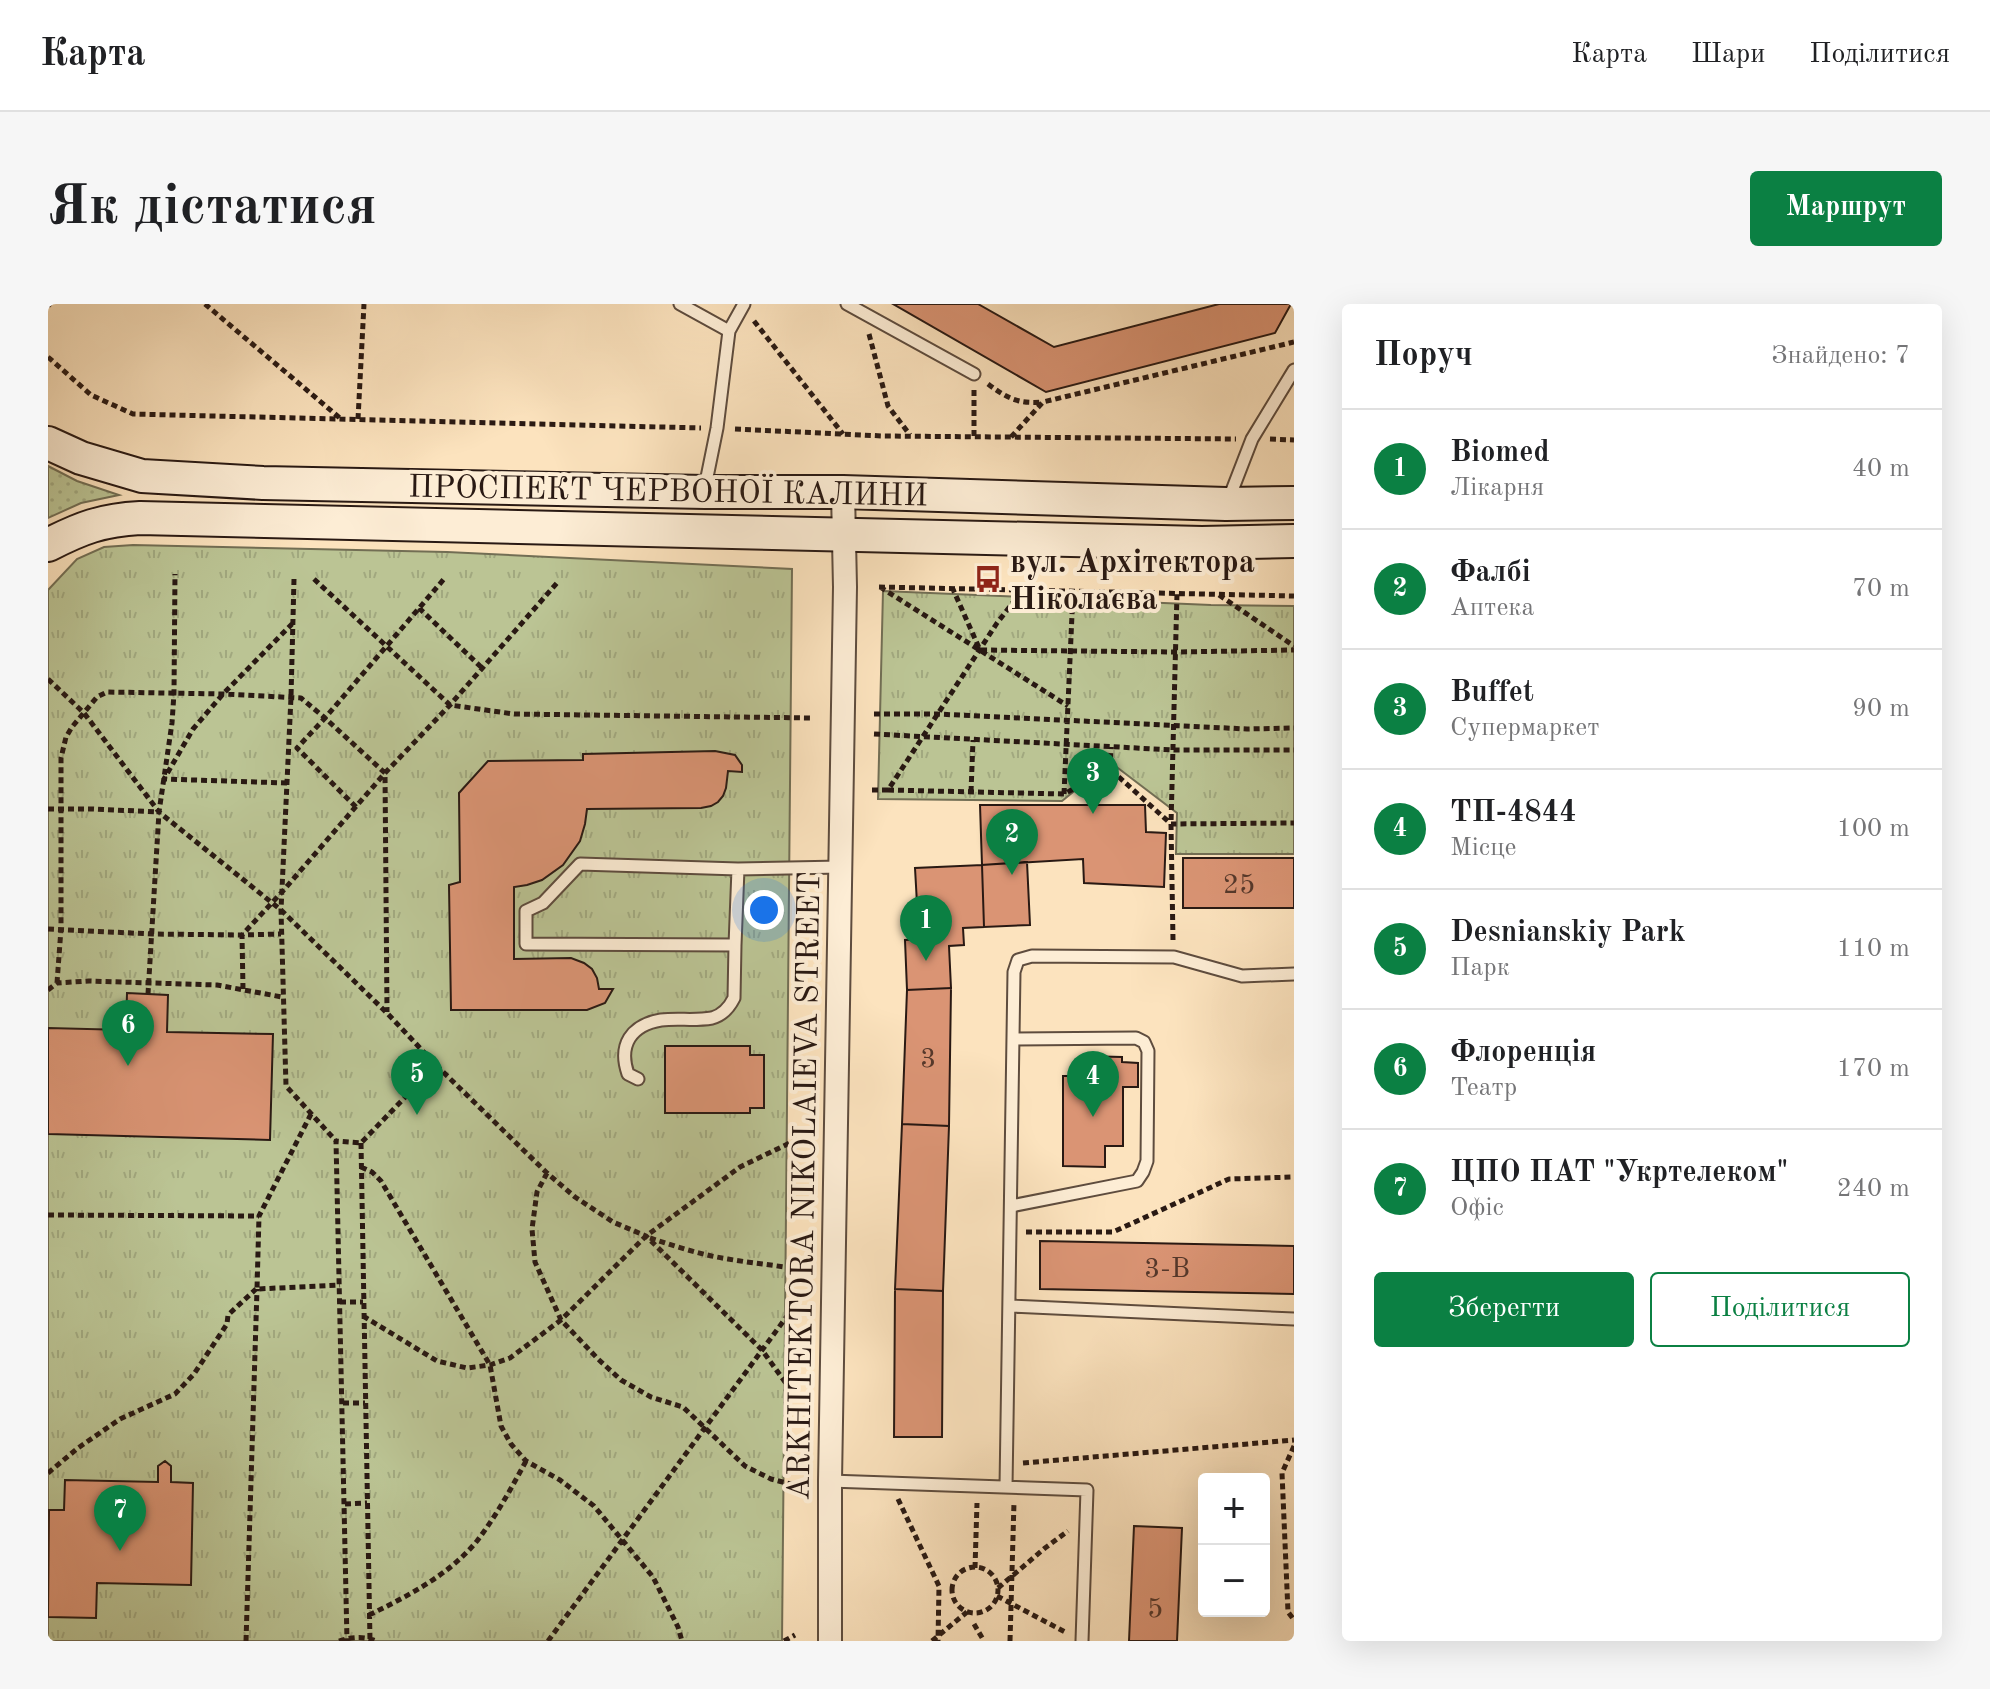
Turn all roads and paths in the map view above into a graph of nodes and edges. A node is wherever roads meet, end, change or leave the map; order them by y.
1 (205, 304) edge
2 (364, 304) edge
3 (680, 304) edge
4 (847, 304) edge
5 (744, 305) edge
6 (863, 313) junction
7 (729, 331) junction
8 (1294, 342) edge
9 (48, 357) edge
10 (1294, 370) edge
11 (974, 374) junction
12 (1043, 402) junction
13 (342, 419) junction
14 (358, 419) junction
15 (717, 428) junction
16 (843, 434) junction
17 (910, 436) junction
18 (974, 436) junction
19 (1011, 437) junction
20 (1252, 439) junction
21 (1294, 440) edge
22 (48, 443) edge
23 (705, 492) junction
24 (843, 492) junction
25 (1294, 503) edge
26 (1226, 504) junction
27 (844, 536) junction
28 (1294, 541) edge
29 (48, 545) edge
30 (175, 574) dead end
31 (294, 579) dead end
32 (314, 579) dead end
33 (444, 579) dead end
34 (557, 583) dead end
35 (952, 587) junction
36 (1022, 590) junction
37 (1073, 592) junction
38 (1177, 593) junction
39 (1219, 595) junction
40 (1294, 596) edge
41 (419, 608) junction
42 (292, 623) junction
43 (388, 646) junction
44 (1294, 648) edge
45 (980, 650) junction
46 (1070, 651) junction
47 (1175, 652) junction
48 (482, 668) junction
49 (48, 679) edge
50 (174, 693) junction
51 (223, 694) junction
52 (291, 697) junction
53 (450, 705) junction
54 (1068, 706) junction
55 (84, 713) junction
56 (874, 714) dead end
57 (937, 714) junction
58 (325, 718) junction
59 (812, 718) dead end
60 (1067, 721) junction
61 (1174, 725) junction
62 (1294, 728) edge
63 (874, 734) dead end
64 (923, 737) junction
65 (973, 740) junction
66 (1066, 744) junction
67 (1111, 747) junction
68 (297, 748) junction
69 (288, 749) junction
70 (1174, 750) junction
71 (1294, 750) edge
72 (1110, 769) junction
73 (385, 773) junction
74 (164, 779) junction
75 (287, 783) junction
76 (872, 790) dead end
77 (888, 790) junction
78 (971, 792) junction
79 (1064, 794) junction
80 (356, 807) junction
81 (48, 809) edge
82 (61, 809) junction
83 (159, 812) junction
84 (1294, 823) edge
85 (1171, 824) junction
86 (841, 867) junction
87 (738, 869) junction
88 (282, 892) junction
89 (272, 903) junction
90 (281, 910) junction
91 (48, 929) edge
92 (61, 929) junction
93 (152, 934) junction
94 (281, 934) junction
95 (242, 935) junction
96 (735, 945) junction
97 (1174, 957) junction
98 (1294, 974) edge
99 (57, 983) junction
100 (148, 983) junction
101 (243, 989) junction
102 (48, 990) edge
103 (148, 994) dead end
104 (282, 997) junction
105 (387, 1013) junction
106 (1013, 1039) junction
107 (436, 1065) junction
108 (638, 1079) dead end
109 (311, 1114) junction
110 (800, 1138) dead end
111 (336, 1141) junction
112 (361, 1143) junction
113 (361, 1167) junction
114 (547, 1173) junction
115 (1294, 1177) edge
116 (1011, 1206) junction
117 (48, 1215) edge
118 (259, 1216) junction
119 (1011, 1232) junction
120 (646, 1236) junction
121 (797, 1269) dead end
122 (340, 1285) junction
123 (257, 1289) junction
124 (340, 1302) junction
125 (363, 1302) junction
126 (796, 1304) dead end
127 (1010, 1306) junction
128 (363, 1316) junction
129 (1294, 1319) edge
130 (561, 1320) junction
131 (762, 1350) junction
132 (490, 1365) junction
133 (798, 1400) dead end
134 (343, 1403) junction
135 (365, 1403) junction
136 (705, 1426) junction
137 (1294, 1440) edge
138 (1294, 1446) edge
139 (526, 1461) junction
140 (1006, 1465) junction
141 (48, 1473) edge
142 (830, 1481) junction
143 (891, 1483) junction
144 (798, 1486) dead end
145 (977, 1486) junction
146 (1010, 1487) junction
147 (367, 1503) junction
148 (345, 1504) junction
149 (1087, 1517) junction
150 (623, 1540) junction
151 (975, 1568) junction
152 (1012, 1577) junction
153 (939, 1586) junction
154 (953, 1586) junction
155 (998, 1588) junction
156 (997, 1596) junction
157 (1011, 1603) junction
158 (967, 1612) junction
159 (369, 1615) junction
160 (1294, 1620) edge
161 (974, 1624) dead end
162 (246, 1629) junction
163 (795, 1635) dead end
164 (936, 1639) edge
165 (347, 1640) edge
166 (372, 1640) edge
167 (246, 1641) edge
168 (252, 1641) edge
169 (339, 1641) edge
170 (548, 1641) edge
171 (682, 1641) edge
172 (784, 1641) edge
173 (830, 1641) edge
174 (984, 1641) edge
175 (1010, 1641) edge
176 (1082, 1641) edge

1 - 13 path
2 - 14 path
3 - 7 lane
4 - 6 lane
5 - 7 lane
5 - 16 path
6 - 11 lane
6 - 17 path
7 - 15 lane
8 - 12 path
9 - 13 path
10 - 20 lane
11 - 12 path
11 - 18 path
12 - 19 path
13 - 14 path
14 - 15 path
15 - 16 path
15 - 23 lane
16 - 17 path
17 - 18 path
18 - 19 path
19 - 20 path
20 - 21 path
20 - 26 lane
22 - 23 main road, ПРОСПЕКТ ЧЕРВОНОЇ КАЛИНИ
23 - 24 main road, ПРОСПЕКТ ЧЕРВОНОЇ КАЛИНИ
24 - 26 main road, ПРОСПЕКТ ЧЕРВОНОЇ КАЛИНИ
24 - 27 street, ARKHITEKTORA NIKOLAIEVA STREET
25 - 26 main road, ПРОСПЕКТ ЧЕРВОНОЇ КАЛИНИ
27 - 28 main road, ПРОСПЕКТ ЧЕРВОНОЇ КАЛИНИ
27 - 29 main road, ПРОСПЕКТ ЧЕРВОНОЇ КАЛИНИ
27 - 86 street, ARKHITEKTORA NIKOLAIEVA STREET
30 - 50 path
31 - 42 path
32 - 43 path
33 - 41 path
34 - 48 path
35 - 36 path
35 - 45 path
35 - 45 path
36 - 37 path
36 - 45 path
37 - 38 path
37 - 46 path
38 - 39 path
38 - 47 path
39 - 40 path
39 - 44 path
41 - 43 path
41 - 48 path
42 - 51 path
42 - 52 path
43 - 53 path
43 - 58 path
44 - 47 path
45 - 46 path
45 - 54 path
45 - 57 path
46 - 47 path
46 - 54 path
47 - 61 path
48 - 53 path
49 - 55 path
50 - 51 path
50 - 55 path
50 - 74 path
51 - 52 path
51 - 74 path
52 - 58 path
52 - 69 path
53 - 59 path
53 - 73 path
54 - 60 path
55 - 82 path
55 - 83 path
56 - 57 path
57 - 60 path
57 - 64 path
58 - 68 path
58 - 73 path
60 - 61 path
60 - 66 path
61 - 62 path
61 - 70 path
63 - 64 path
64 - 65 path
64 - 77 path
65 - 66 path
65 - 78 path
66 - 67 path
66 - 79 path
67 - 70 path
67 - 72 path
68 - 69 path
68 - 80 path
69 - 75 path
70 - 71 path
70 - 85 path
72 - 79 path
72 - 85 path
73 - 80 path
73 - 105 path
74 - 75 path
74 - 83 path
75 - 88 path
76 - 77 path
77 - 78 path
78 - 79 path
80 - 88 path
81 - 82 path
82 - 83 path
82 - 92 path
83 - 89 path
83 - 93 path
84 - 85 path
85 - 97 path
86 - 87 lane
86 - 142 street, ARKHITEKTORA NIKOLAIEVA STREET
87 - 96 lane
87 - 96 lane
88 - 89 path
88 - 90 path
89 - 90 path
89 - 95 path
90 - 94 path
90 - 105 path
91 - 92 path
92 - 93 path
92 - 99 path
93 - 95 path
93 - 100 path
94 - 95 path
94 - 104 path
95 - 101 path
96 - 108 lane
97 - 98 lane
97 - 106 lane
99 - 100 path
99 - 102 path
100 - 101 path
100 - 103 path
101 - 104 path
104 - 109 path
105 - 107 path
106 - 116 lane
106 - 116 lane
107 - 112 path
107 - 114 path
109 - 111 path
109 - 118 path
110 - 120 path
111 - 112 path
111 - 122 path
112 - 113 path
113 - 125 path
113 - 132 path
114 - 120 path
114 - 130 path
115 - 119 path
116 - 119 lane
117 - 118 path
118 - 123 path
119 - 127 lane
120 - 121 path
120 - 130 path
120 - 131 path
122 - 123 path
122 - 124 path
123 - 141 path
123 - 162 path
124 - 125 path
124 - 134 path
125 - 128 path
126 - 131 path
127 - 129 lane
127 - 140 lane
128 - 132 path
128 - 135 path
130 - 132 path
130 - 136 path
131 - 133 path
131 - 136 path
132 - 139 path
134 - 135 path
134 - 148 path
135 - 147 path
136 - 144 path
136 - 150 path
137 - 140 path
138 - 160 path
139 - 150 path
139 - 159 path
140 - 146 lane
142 - 143 lane
142 - 173 street, ARKHITEKTORA NIKOLAIEVA STREET
143 - 145 lane
143 - 153 path
145 - 146 lane
145 - 151 path
146 - 149 lane
146 - 152 path
147 - 148 path
147 - 159 path
148 - 165 path
149 - 152 path
149 - 176 lane
150 - 170 path
150 - 171 path
151 - 154 path
151 - 155 path
152 - 155 path
152 - 157 path
153 - 154 path
153 - 164 path
154 - 158 path
155 - 156 path
156 - 157 path
156 - 158 path
157 - 175 path
157 - 176 path
158 - 164 path
159 - 166 path
161 - 174 path
162 - 167 path
162 - 168 path
163 - 172 path
165 - 166 path
165 - 169 path

